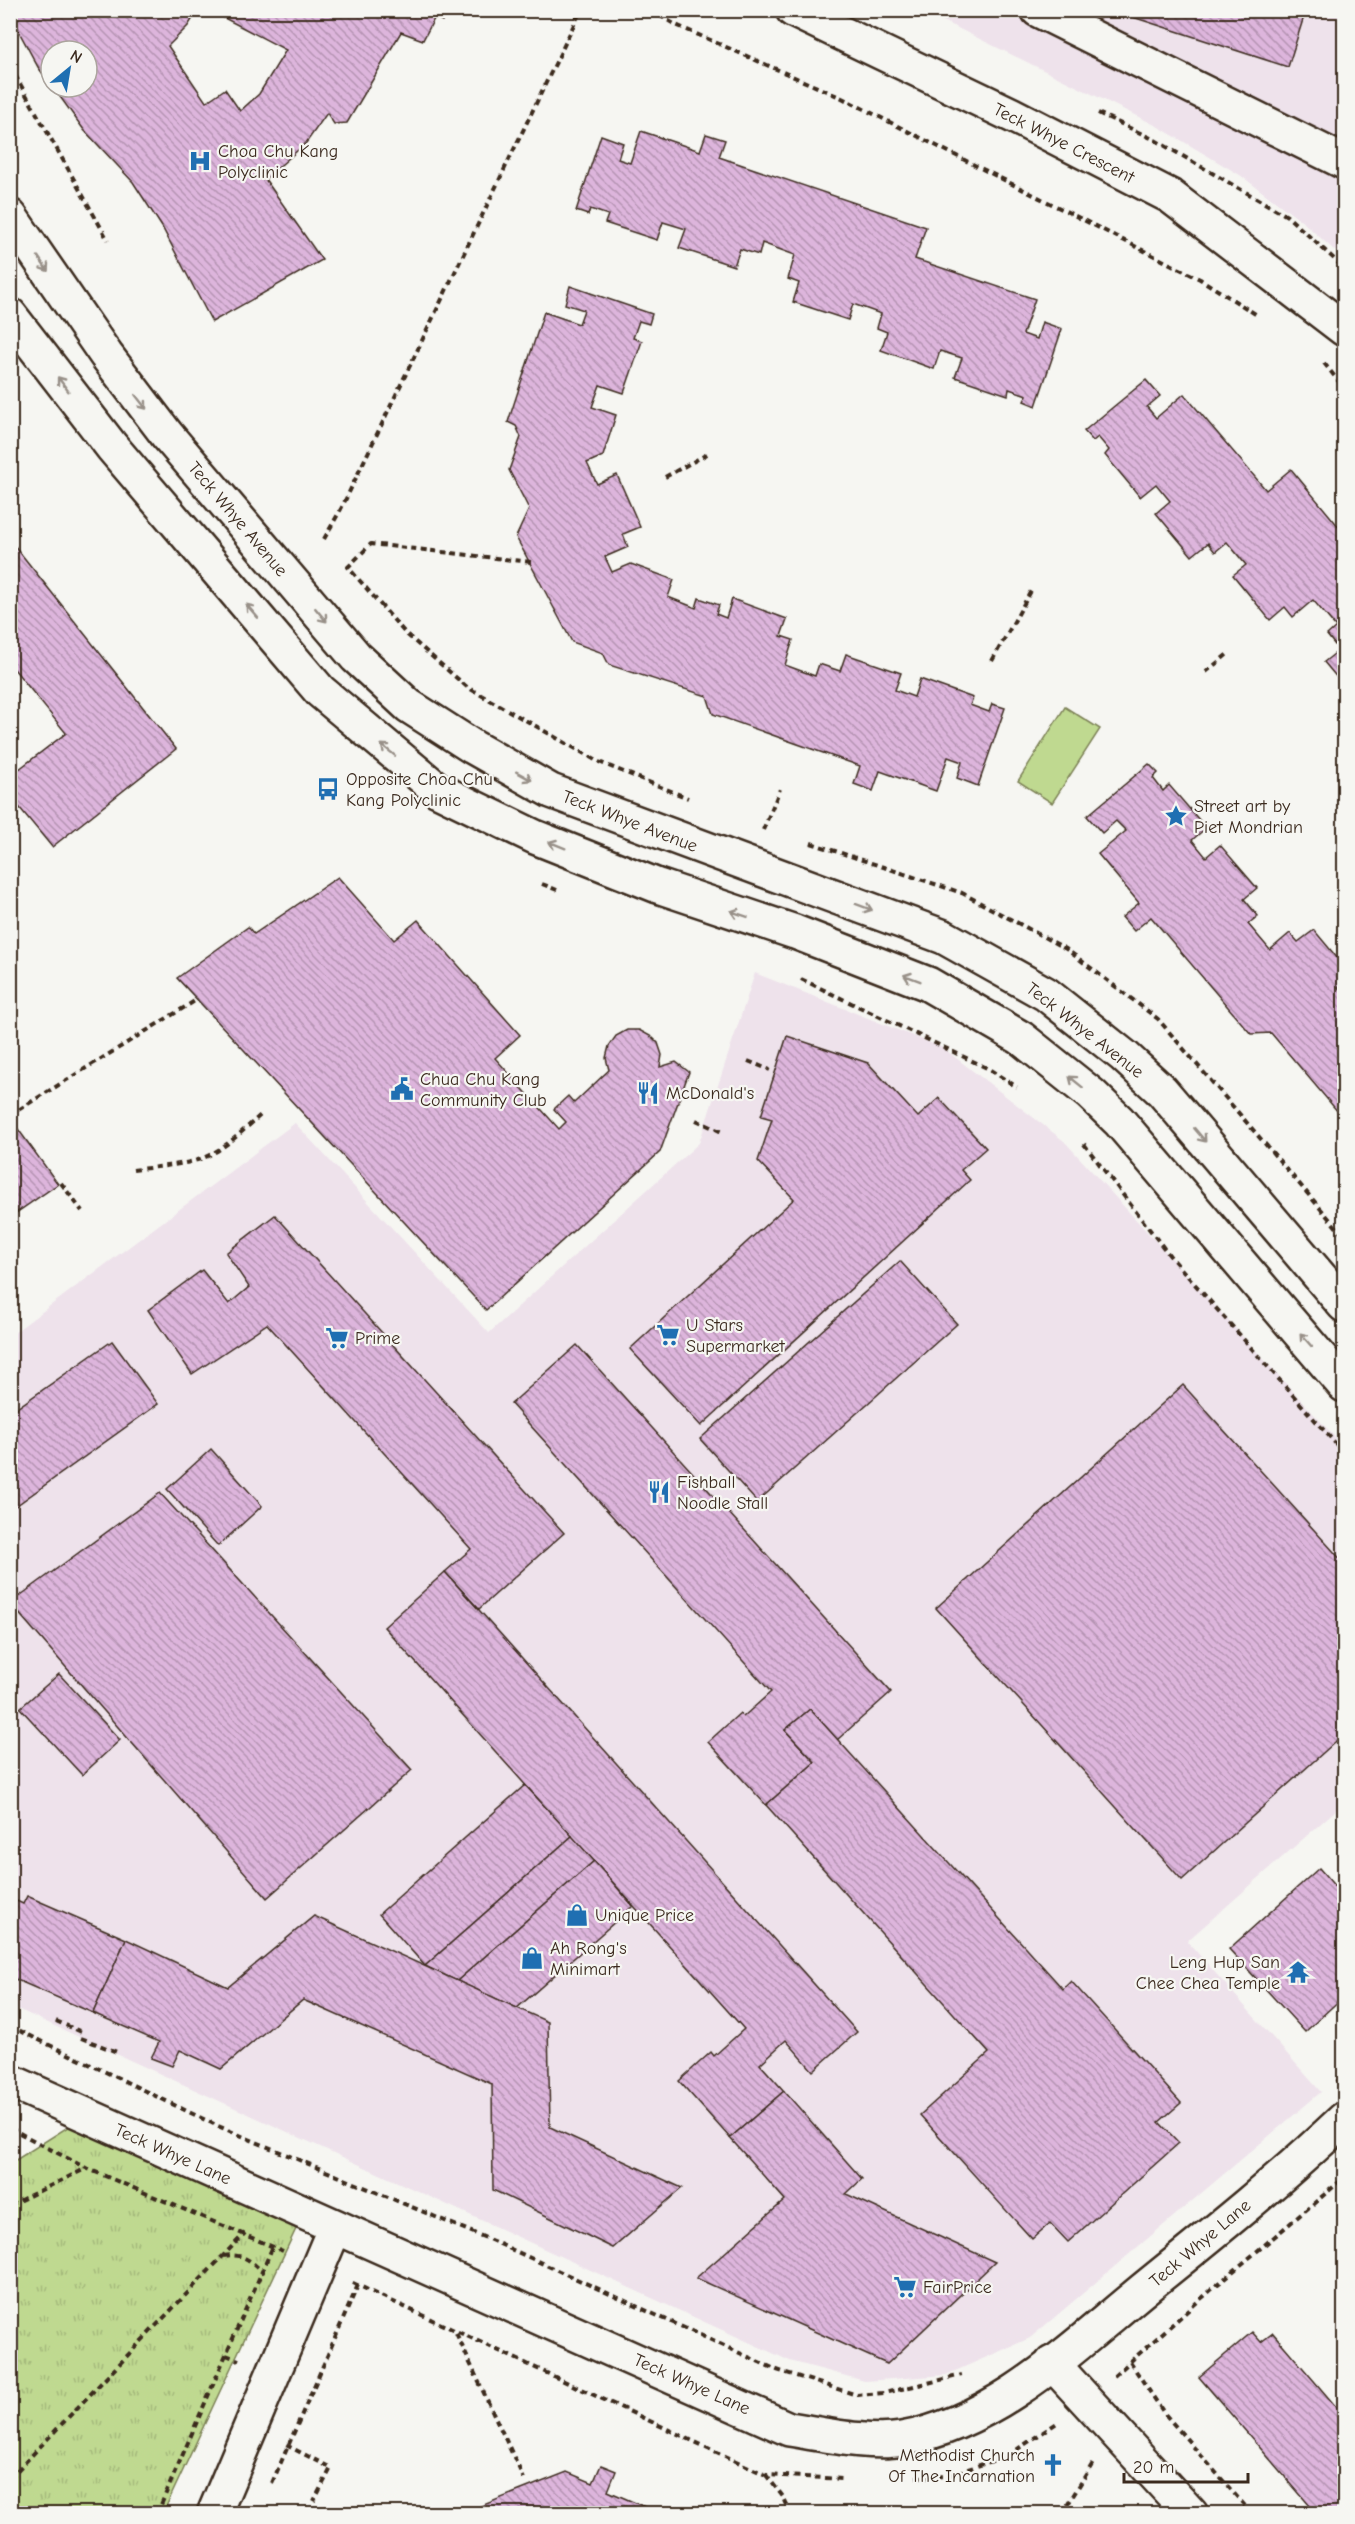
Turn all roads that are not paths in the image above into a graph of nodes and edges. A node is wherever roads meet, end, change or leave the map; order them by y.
1 (793, 10) edge
2 (1038, 10) edge
3 (1344, 162) edge
4 (10, 216) edge
5 (1316, 307) junction
6 (10, 315) edge
7 (1344, 329) edge
8 (1331, 348) edge
9 (1344, 1305) edge
10 (1344, 1385) edge
11 (10, 2081) edge
12 (1344, 2119) edge
13 (335, 2227) junction
14 (1052, 2363) junction
15 (213, 2514) edge
16 (1191, 2514) edge

1 - 5 main road, Teck Whye Crescent
2 - 3 main road
4 -> 9 main road, Teck Whye Avenue
5 - 7 main road, Teck Whye Crescent
5 - 8 main road, Teck Whye Crescent
10 -> 6 main road
11 - 13 main road, Teck Whye Lane
12 - 14 main road, Teck Whye Lane
13 - 14 main road, Teck Whye Lane
13 - 15 main road
14 - 16 main road

